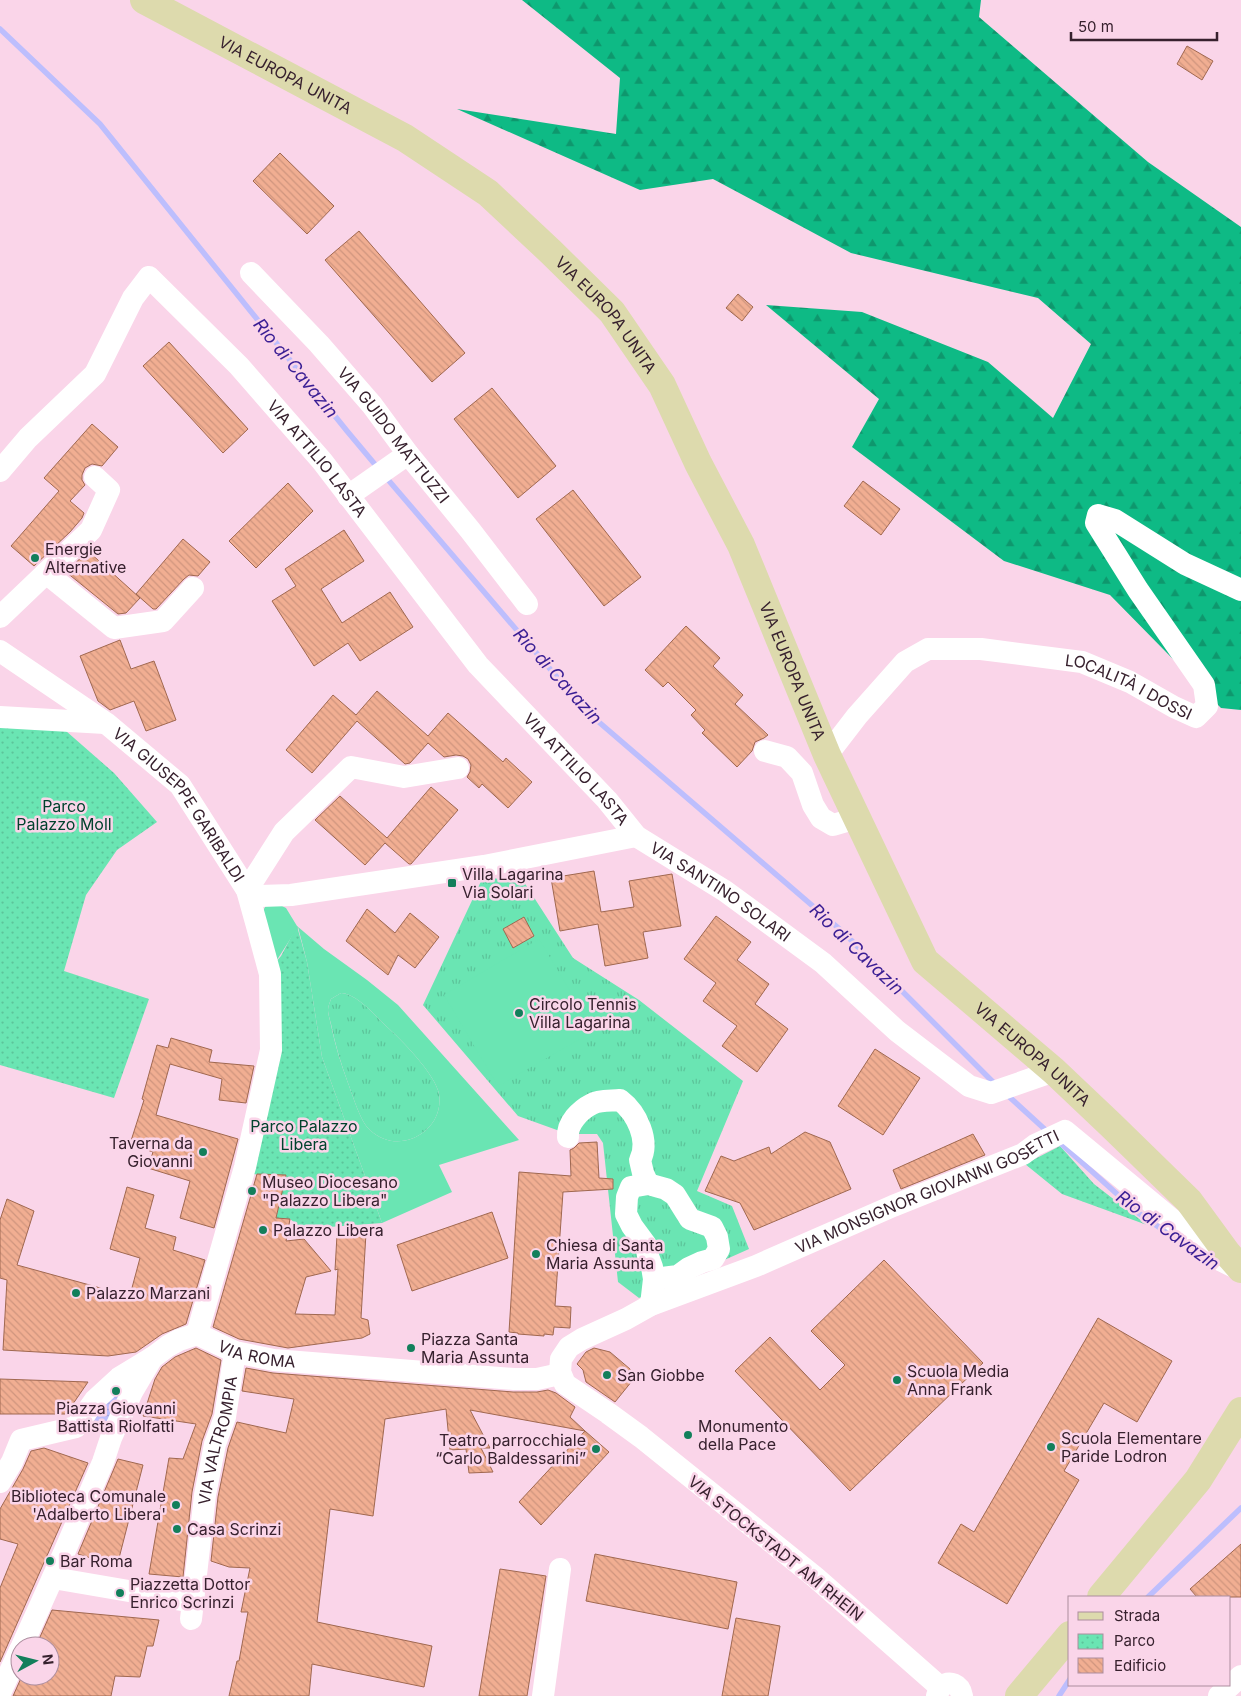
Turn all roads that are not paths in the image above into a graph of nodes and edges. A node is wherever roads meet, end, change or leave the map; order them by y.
1 (144, 0) edge
2 (251, 273) dead end
3 (408, 454) junction
4 (0, 471) edge
5 (95, 477) dead end
6 (348, 496) junction
7 (46, 573) junction
8 (193, 588) dead end
9 (1241, 590) edge
10 (527, 604) dead end
11 (0, 618) edge
12 (0, 651) edge
13 (0, 717) edge
14 (106, 723) junction
15 (766, 751) dead end
16 (827, 755) junction
17 (458, 768) dead end
18 (857, 818) junction
19 (636, 836) junction
20 (247, 890) junction
21 (1054, 1071) junction
22 (568, 1137) dead end
23 (648, 1184) junction
24 (1241, 1270) edge
25 (654, 1280) junction
26 (651, 1305) junction
27 (197, 1334) junction
28 (235, 1352) junction
29 (152, 1358) junction
30 (560, 1374) junction
31 (1241, 1411) edge
32 (0, 1482) edge
33 (560, 1570) dead end
34 (52, 1578) junction
35 (1102, 1596) edge
36 (26, 1636) edge
37 (1068, 1637) edge
38 (10, 1672) edge
39 (1241, 1676) edge
40 (1231, 1685) edge
41 (1230, 1686) edge
42 (938, 1692) edge
43 (0, 1693) edge
44 (543, 1696) edge
45 (962, 1696) edge
46 (1019, 1696) edge
47 (1219, 1696) edge

1 - 16 main road, VIA EUROPA UNITA
2 - 3 street, VIA GUIDO MATTUZZI
3 - 6 street
3 - 10 street, VIA GUIDO MATTUZZI
4 - 6 street, VIA ATTILIO LASTA
5 - 7 street
6 - 19 street, VIA ATTILIO LASTA
7 - 8 street
7 - 11 street
9 - 16 street, LOCALITÀ I DOSSI
12 - 14 street, VIA GIUSEPPE GARIBALDI
13 - 14 street
14 - 20 street, VIA GIUSEPPE GARIBALDI
15 - 18 street
16 - 18 main road, VIA EUROPA UNITA
17 - 20 street, VIA GIUSEPPE GARIBALDI
18 - 21 main road, VIA EUROPA UNITA
19 - 20 street, VIA SANTINO SOLARI
19 - 21 street, VIA SANTINO SOLARI
20 - 27 street, VIA GIUSEPPE GARIBALDI
21 - 24 main road, VIA EUROPA UNITA
22 - 23 street
23 - 25 street
23 - 25 street
24 - 26 street, VIA MONSIGNOR GIOVANNI GOSETTI
25 - 26 street
26 - 30 street, VIA MONSIGNOR GIOVANNI GOSETTI
27 - 28 street, VIA ROMA
27 - 29 street
28 - 30 street, VIA ROMA
28 - 34 street, VIA VALTROMPIA
29 - 32 street
29 - 34 street
30 - 42 street, VIA STOCKSTADT AM RHEIN
31 - 35 main road
33 - 44 street
34 - 36 street
37 - 46 main road
38 - 43 street
39 - 40 street
41 - 47 street
42 - 45 street

